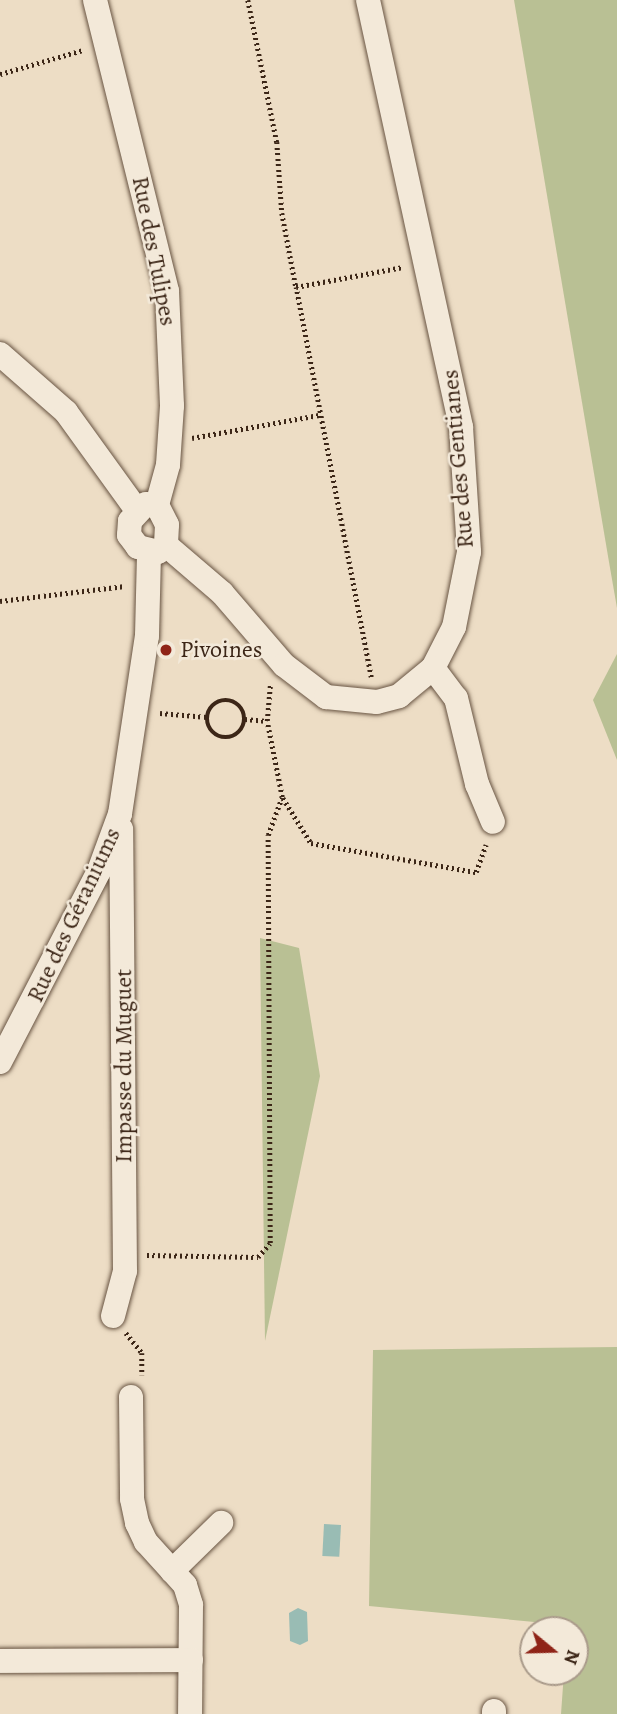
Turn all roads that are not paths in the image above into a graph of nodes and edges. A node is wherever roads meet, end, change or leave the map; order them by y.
1 (95, 0) edge
2 (368, 0) edge
3 (0, 354) edge
4 (147, 507) junction
5 (158, 548) junction
6 (433, 668) junction
7 (120, 814) junction
8 (493, 822) road end
9 (0, 1062) edge
10 (113, 1316) road end
11 (131, 1397) road end
12 (221, 1523) dead end
13 (172, 1571) junction
14 (191, 1660) junction
15 (0, 1661) edge
16 (190, 1714) edge

1 - 4 street, Rue des Tulipes
2 - 6 street, Rue des Gentianes
3 - 4 street
4 - 5 street, Rue des Géraniums
4 - 5 street, Rue des Tulipes
5 - 6 street
5 - 7 street, Rue des Géraniums
6 - 8 street
7 - 9 street, Rue des Géraniums
7 - 10 street, Impasse du Muguet
11 - 13 street
12 - 13 street
13 - 14 street
14 - 15 street
14 - 16 street

